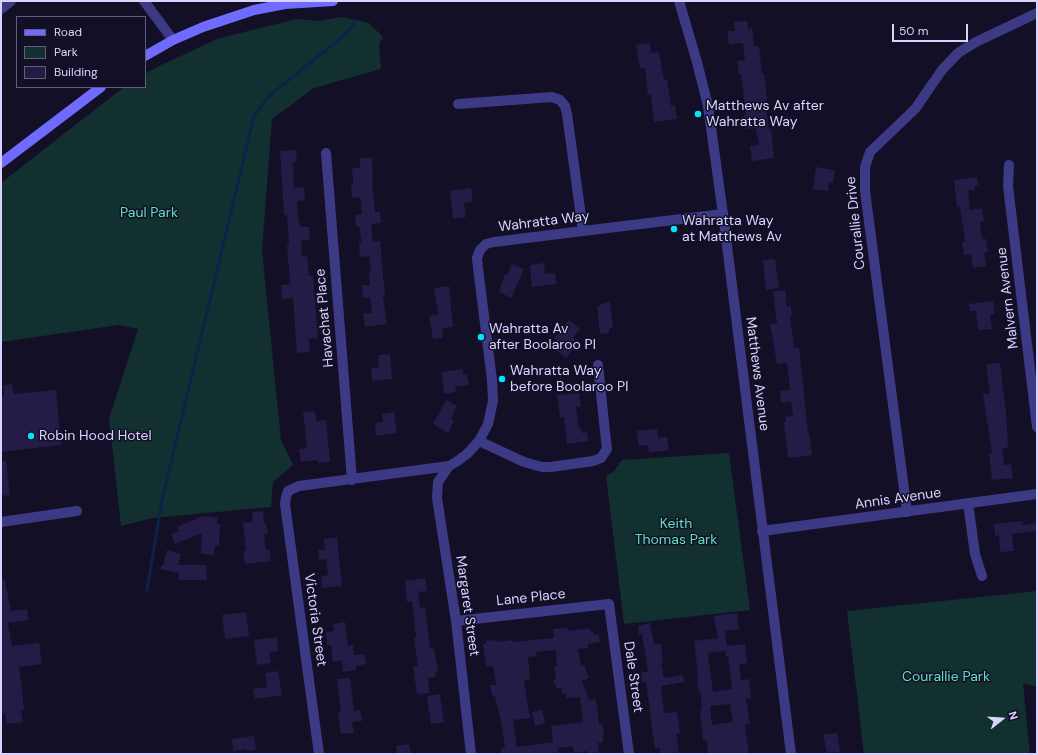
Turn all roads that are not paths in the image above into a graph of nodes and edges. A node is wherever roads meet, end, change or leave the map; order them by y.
1 (11, 1) edge
2 (144, 1) edge
3 (333, 1) edge
4 (679, 1) edge
5 (1, 9) edge
6 (1037, 13) edge
7 (173, 40) junction
8 (146, 55) edge
9 (100, 88) edge
10 (458, 104) dead end
11 (326, 153) dead end
12 (1, 163) edge
13 (1009, 165) dead end
14 (723, 214) junction
15 (583, 231) junction
16 (598, 366) dead end
17 (1037, 427) edge
18 (479, 441) junction
19 (449, 466) junction
20 (352, 480) junction
21 (288, 491) joint
22 (1037, 494) edge
23 (968, 503) junction
24 (77, 512) dead end
25 (907, 512) junction
26 (1, 522) edge
27 (762, 531) junction
28 (982, 576) dead end
29 (609, 604) joint
30 (456, 621) junction
31 (319, 754) edge
32 (471, 754) edge
33 (629, 754) edge
34 (791, 754) edge

1 - 5 street
2 - 7 street
3 - 7 main road
4 - 14 street, Matthews Avenue
6 - 25 street, Courallie Drive
7 - 8 main road
9 - 12 main road
10 - 15 street
11 - 20 street, Havachat Place
13 - 17 street, Malvern Avenue
14 - 15 street, Wahratta Way
14 - 27 street, Matthews Avenue
15 - 18 street, Wahratta Way
16 - 18 street
18 - 19 street, Wahratta Way
19 - 20 street, Wahratta Way
19 - 30 street, Margaret Street
20 - 21 street, Wahratta Way
21 - 31 street, Victoria Street
22 - 23 street, Annis Avenue
23 - 25 street, Annis Avenue
23 - 28 street
24 - 26 street
25 - 27 street, Annis Avenue
27 - 34 street, Matthews Avenue
29 - 30 street, Lane Place
29 - 33 street, Dale Street
30 - 32 street, Margaret Street

